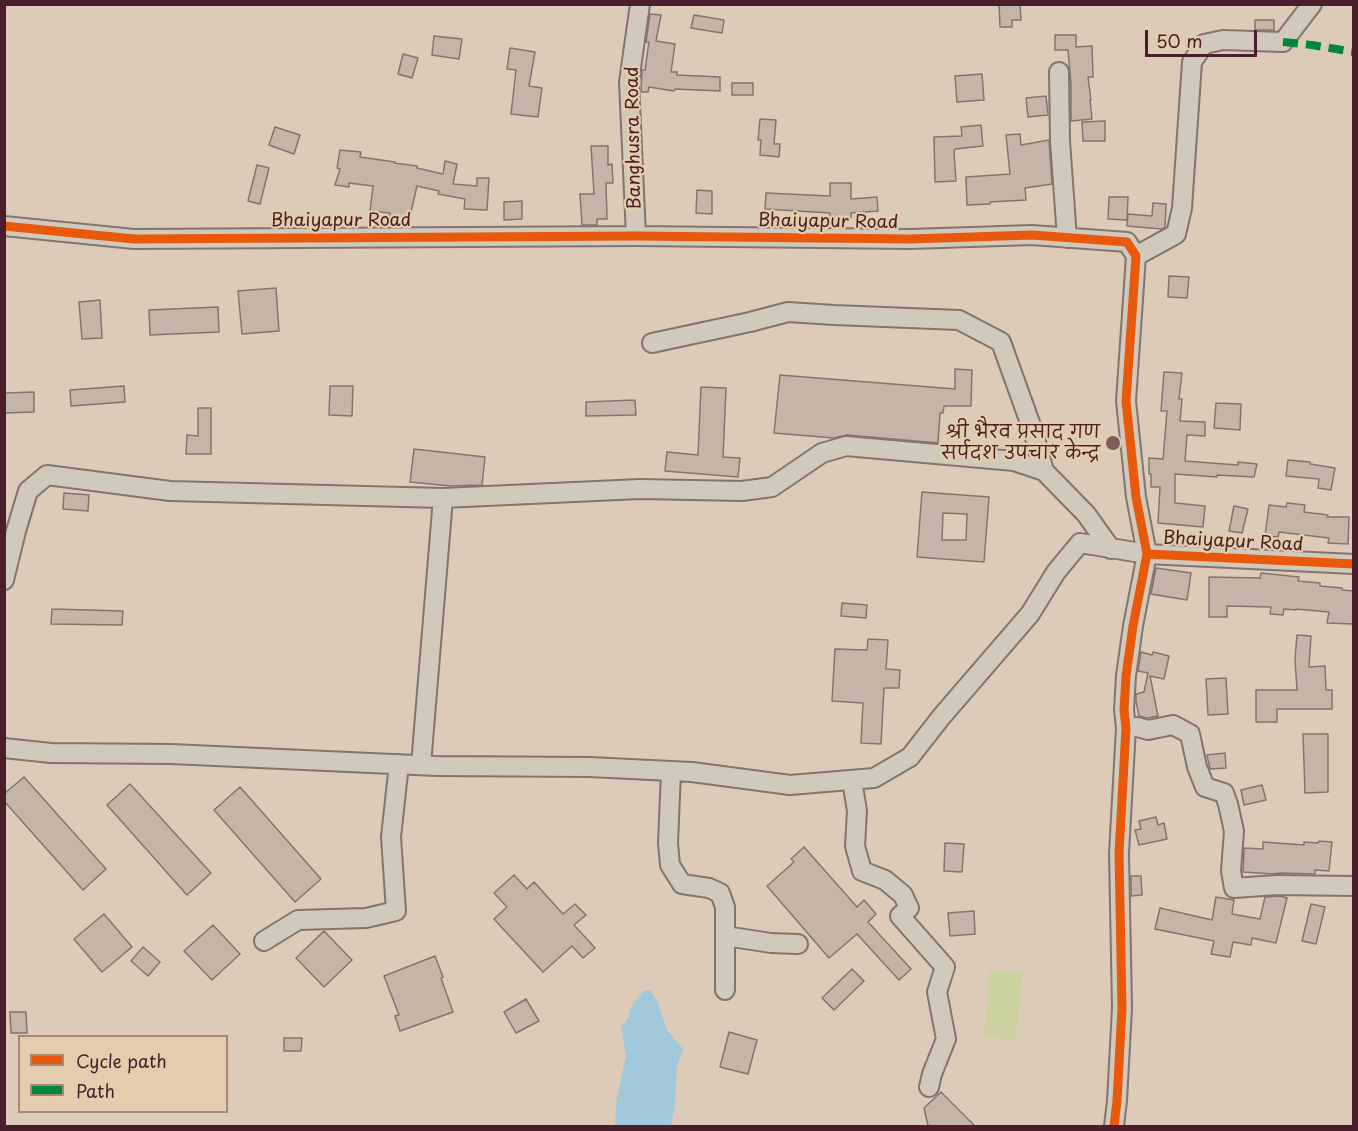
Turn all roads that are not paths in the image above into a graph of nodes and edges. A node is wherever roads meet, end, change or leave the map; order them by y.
1 (640, 4) edge
2 (1312, 4) edge
3 (1059, 72) dead end
4 (4, 226) edge
5 (636, 236) junction
6 (1066, 238) junction
7 (1136, 256) junction
8 (652, 343) dead end
9 (1044, 471) junction
10 (443, 498) junction
11 (1112, 549) junction
12 (1147, 554) junction
13 (1353, 564) edge
14 (4, 580) edge
15 (1126, 728) junction
16 (4, 748) edge
17 (399, 764) junction
18 (421, 765) junction
19 (670, 771) junction
20 (852, 780) junction
21 (1353, 886) edge
22 (725, 936) junction
23 (264, 941) dead end
24 (798, 944) dead end
25 (725, 990) dead end
26 (929, 1087) dead end
27 (1114, 1126) edge

1 - 5 street, Banghusra Road
2 - 7 street
3 - 6 street
4 - 5 street, Bhaiyapur Road
5 - 6 street, Bhaiyapur Road
6 - 7 street, Bhaiyapur Road
7 - 12 street, Bhaiyapur Road
8 - 9 street
9 - 10 street
9 - 11 street
10 - 14 street
10 - 18 street
11 - 12 street
11 - 20 street
12 - 13 street, Bhaiyapur Road
12 - 15 street
15 - 21 street
15 - 27 street
16 - 17 street
17 - 18 street
17 - 23 street
18 - 19 street
19 - 20 street
19 - 22 street
20 - 26 street
22 - 24 street
22 - 25 street

